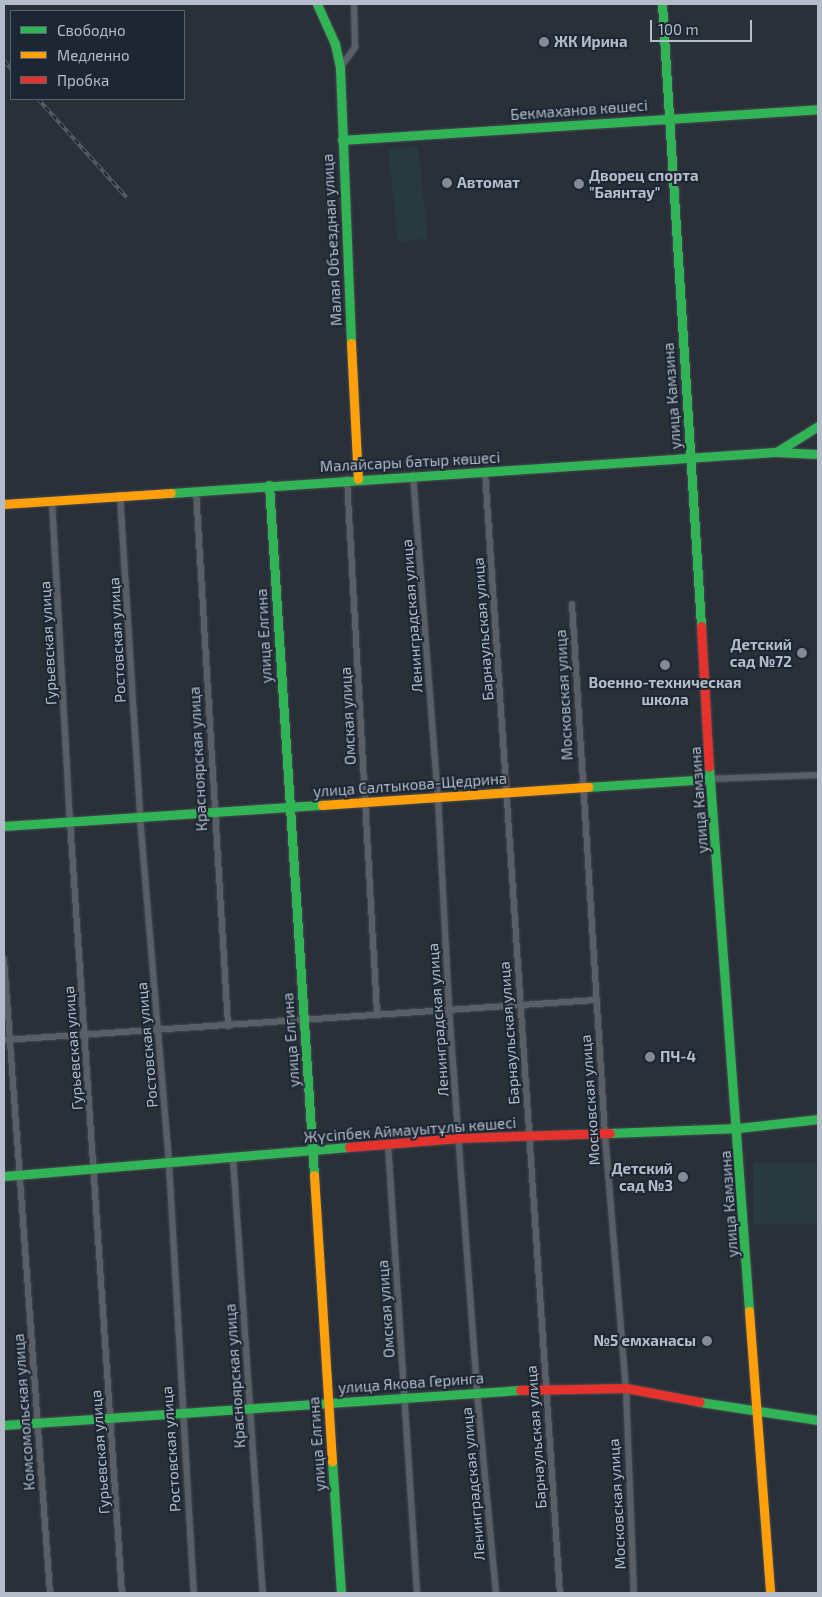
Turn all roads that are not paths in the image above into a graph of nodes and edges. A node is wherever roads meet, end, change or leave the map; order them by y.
1 (318, 4) edge
2 (354, 4) edge
3 (662, 4) edge
4 (340, 68) junction
5 (818, 109) edge
6 (669, 118) junction
7 (342, 140) junction
8 (818, 426) edge
9 (775, 452) junction
10 (818, 454) edge
11 (689, 458) junction
12 (485, 471) junction
13 (413, 475) junction
14 (347, 479) junction
15 (358, 479) junction
16 (269, 485) junction
17 (196, 490) junction
18 (120, 494) junction
19 (52, 501) junction
20 (4, 504) edge
21 (572, 604) dead end
22 (818, 775) edge
23 (710, 779) junction
24 (581, 787) junction
25 (506, 792) junction
26 (438, 797) junction
27 (365, 802) junction
28 (288, 807) junction
29 (214, 812) junction
30 (140, 817) junction
31 (70, 821) junction
32 (4, 826) edge
33 (4, 959) edge
34 (596, 1000) junction
35 (521, 1004) junction
36 (449, 1009) junction
37 (377, 1013) junction
38 (304, 1020) junction
39 (228, 1026) junction
40 (159, 1032) junction
41 (85, 1036) junction
42 (7, 1039) edge
43 (818, 1119) edge
44 (738, 1128) junction
45 (604, 1134) junction
46 (528, 1136) junction
47 (459, 1138) junction
48 (388, 1144) junction
49 (312, 1150) junction
50 (233, 1158) junction
51 (169, 1164) junction
52 (94, 1170) junction
53 (19, 1175) junction
54 (4, 1176) edge
55 (545, 1388) junction
56 (626, 1388) junction
57 (477, 1392) junction
58 (405, 1398) junction
59 (328, 1403) junction
60 (250, 1408) junction
61 (181, 1410) junction
62 (755, 1413) junction
63 (110, 1416) junction
64 (818, 1420) edge
65 (37, 1422) junction
66 (4, 1425) edge
67 (50, 1593) edge
68 (122, 1593) edge
69 (194, 1593) edge
70 (263, 1593) edge
71 (341, 1593) edge
72 (418, 1593) edge
73 (496, 1593) edge
74 (560, 1593) edge
75 (634, 1593) edge
76 (770, 1593) edge

1 - 4 street, Малая Объездная улица
2 - 4 street
3 - 6 street, улица Камзина
4 - 7 street, Малая Объездная улица
5 - 6 street, Бекмаханов көшесі
6 - 7 street, Бекмаханов көшесі
6 - 11 street, улица Камзина
7 - 15 street, Малая Объездная улица
8 - 9 street
9 - 10 street, Малайсары батыр көшесі
9 - 11 street, Малайсары батыр көшесі
11 - 12 street, Малайсары батыр көшесі
11 - 23 street, улица Камзина
12 - 13 street, Малайсары батыр көшесі
12 - 25 street, Барнаульская улица
13 - 15 street, Малайсары батыр көшесі
13 - 26 street, Ленинградская улица
14 - 15 street, Малайсары батыр көшесі
14 - 16 street, Малайсары батыр көшесі
14 - 27 street, Омская улица
16 - 17 street, Малайсары батыр көшесі
16 - 28 street, улица Елгина
17 - 18 street, Малайсары батыр көшесі
17 - 29 street, Красноярская улица
18 - 19 street, Малайсары батыр көшесі
18 - 30 street, Ростовская улица
19 - 20 street, Малайсары батыр көшесі
19 - 31 street, Гурьевская улица
21 - 24 street, Московская улица
22 - 23 street, улица Салтыкова-Щедрина
23 - 24 street, улица Салтыкова-Щедрина
23 - 44 street, улица Камзина
24 - 25 street, улица Салтыкова-Щедрина
24 - 34 street, Московская улица
25 - 26 street, улица Салтыкова-Щедрина
25 - 35 street, Барнаульская улица
26 - 27 street, улица Салтыкова-Щедрина
26 - 36 street, Ленинградская улица
27 - 28 street, улица Салтыкова-Щедрина
27 - 37 street, Омская улица
28 - 29 street, улица Салтыкова-Щедрина
28 - 38 street, улица Елгина
29 - 30 street, улица Салтыкова-Щедрина
29 - 39 street, Красноярская улица
30 - 31 street, улица Салтыкова-Щедрина
30 - 40 street, Ростовская улица
31 - 32 street, улица Салтыкова-Щедрина
31 - 41 street, Гурьевская улица
33 - 42 street, Комсомольская улица
34 - 35 street
34 - 45 street, Московская улица
35 - 36 street
35 - 46 street, Барнаульская улица
36 - 37 street
36 - 47 street, Ленинградская улица
37 - 38 street
38 - 39 street
38 - 49 street, улица Елгина
39 - 40 street
40 - 41 street
40 - 51 street, Ростовская улица
41 - 42 street
41 - 52 street, Гурьевская улица
42 - 53 street, Комсомольская улица
43 - 44 street, Жүсіпбек Аймауытұлы көшесі
44 - 45 street, Жүсіпбек Аймауытұлы көшесі
44 - 62 street, улица Камзина
45 - 46 street, Жүсіпбек Аймауытұлы көшесі
45 - 56 street, Московская улица
46 - 47 street, Жүсіпбек Аймауытұлы көшесі
46 - 55 street, Барнаульская улица
47 - 48 street, Жүсіпбек Аймауытұлы көшесі
47 - 57 street, Ленинградская улица
48 - 49 street, Жүсіпбек Аймауытұлы көшесі
48 - 58 street, Омская улица
49 - 50 street, Жүсіпбек Аймауытұлы көшесі
49 - 59 street, улица Елгина
50 - 51 street, Жүсіпбек Аймауытұлы көшесі
50 - 60 street, Красноярская улица
51 - 52 street, Жүсіпбек Аймауытұлы көшесі
51 - 61 street, Ростовская улица
52 - 53 street, Жүсіпбек Аймауытұлы көшесі
52 - 63 street, Гурьевская улица
53 - 54 street, Жүсіпбек Аймауытұлы көшесі
53 - 65 street, Комсомольская улица
55 - 56 street, улица Якова Геринга
55 - 57 street, улица Якова Геринга
55 - 74 street, Барнаульская улица
56 - 62 street, улица Якова Геринга
56 - 75 street, Московская улица
57 - 58 street, улица Якова Геринга
57 - 73 street, Ленинградская улица
58 - 59 street, улица Якова Геринга
58 - 72 street, Омская улица
59 - 60 street, улица Якова Геринга
59 - 71 street, улица Елгина
60 - 61 street, улица Якова Геринга
60 - 70 street, Красноярская улица
61 - 63 street, улица Якова Геринга
61 - 69 street, Ростовская улица
62 - 64 street, улица Якова Геринга
62 - 76 street, улица Камзина
63 - 65 street, улица Якова Геринга
63 - 68 street, Гурьевская улица
65 - 66 street, улица Якова Геринга
65 - 67 street, Комсомольская улица

